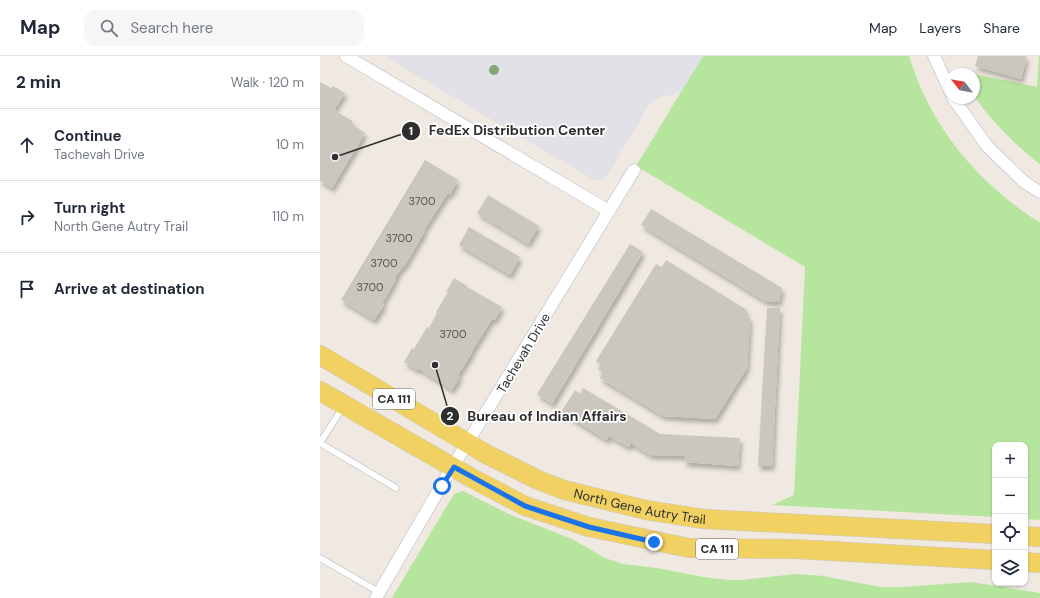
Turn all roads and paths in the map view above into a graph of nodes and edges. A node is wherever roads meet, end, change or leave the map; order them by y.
1 (346, 56) edge
2 (934, 56) edge
3 (944, 78) edge
4 (957, 104) edge
5 (634, 170) dead end
6 (1040, 192) edge
7 (609, 211) junction
8 (320, 355) edge
9 (323, 395) edge
10 (344, 405) junction
11 (320, 443) edge
12 (467, 444) junction
13 (454, 467) junction
14 (396, 488) dead end
15 (992, 534) edge
16 (1028, 536) edge
17 (1040, 537) edge
18 (320, 558) edge
19 (992, 560) edge
20 (1028, 562) edge
21 (1040, 563) edge
22 (377, 595) edge

1 - 7 street
2 - 3 street
4 - 6 street
5 - 7 street, Tachevah Drive
7 - 12 street, Tachevah Drive
8 - 12 main road, North Gene Autry Trail / CA 111
9 - 10 main road, CA 111
10 - 11 lane
10 - 13 main road, CA 111
11 - 14 lane
12 - 13 street, Tachevah Drive
12 - 15 main road, North Gene Autry Trail / CA 111
13 - 19 main road, CA 111
13 - 22 street, Tachevah Drive
16 - 17 main road
18 - 22 lane
20 - 21 main road

